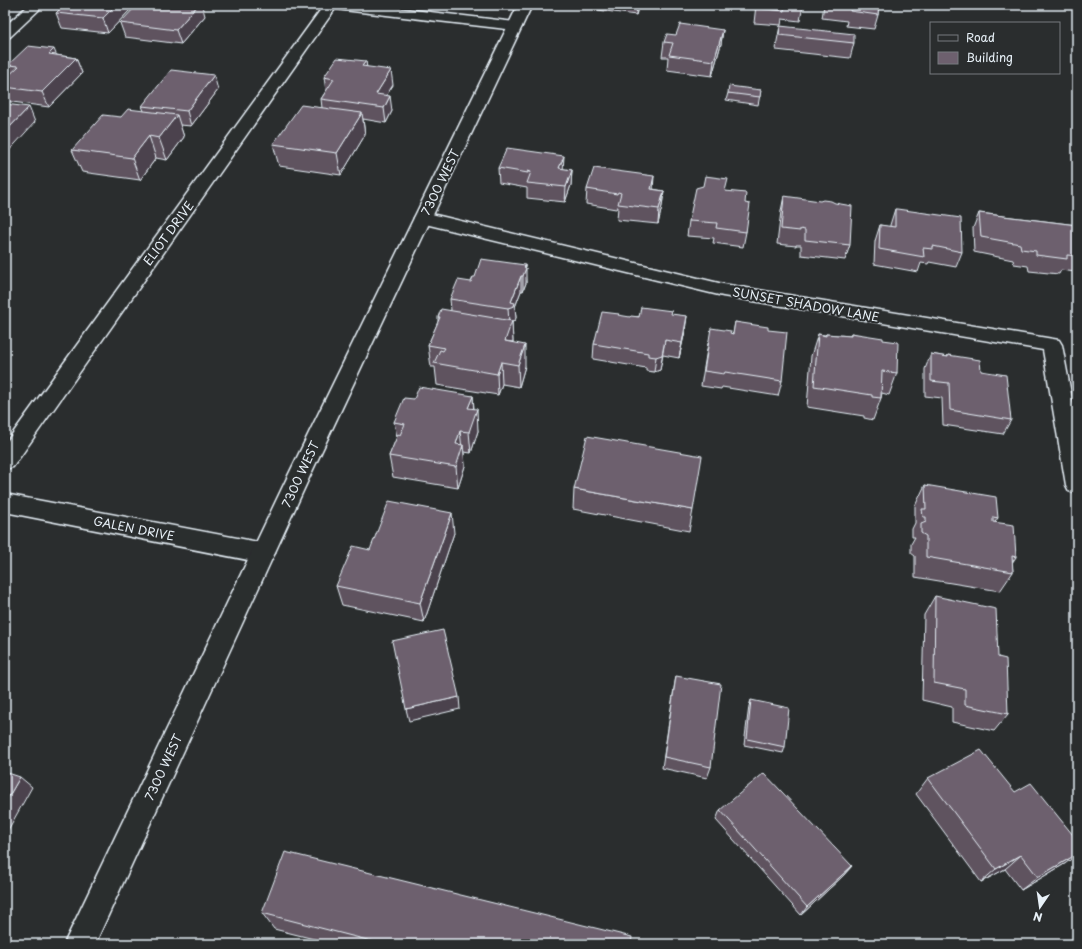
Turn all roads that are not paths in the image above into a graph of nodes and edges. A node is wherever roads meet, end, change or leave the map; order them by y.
1 (37, 5) edge
2 (331, 5) edge
3 (335, 5) edge
4 (525, 5) edge
5 (515, 26) junction
6 (5, 34) edge
7 (423, 218) junction
8 (5, 461) edge
9 (1077, 485) edge
10 (5, 503) edge
11 (263, 553) junction
12 (79, 944) edge

1 - 6 street
2 - 8 street, ELIOT DRIVE
3 - 5 street
4 - 5 street, 7300 WEST
5 - 7 street, 7300 WEST
7 - 9 street, SUNSET SHADOW LANE
7 - 11 street, 7300 WEST
10 - 11 street, GALEN DRIVE
11 - 12 street, 7300 WEST

